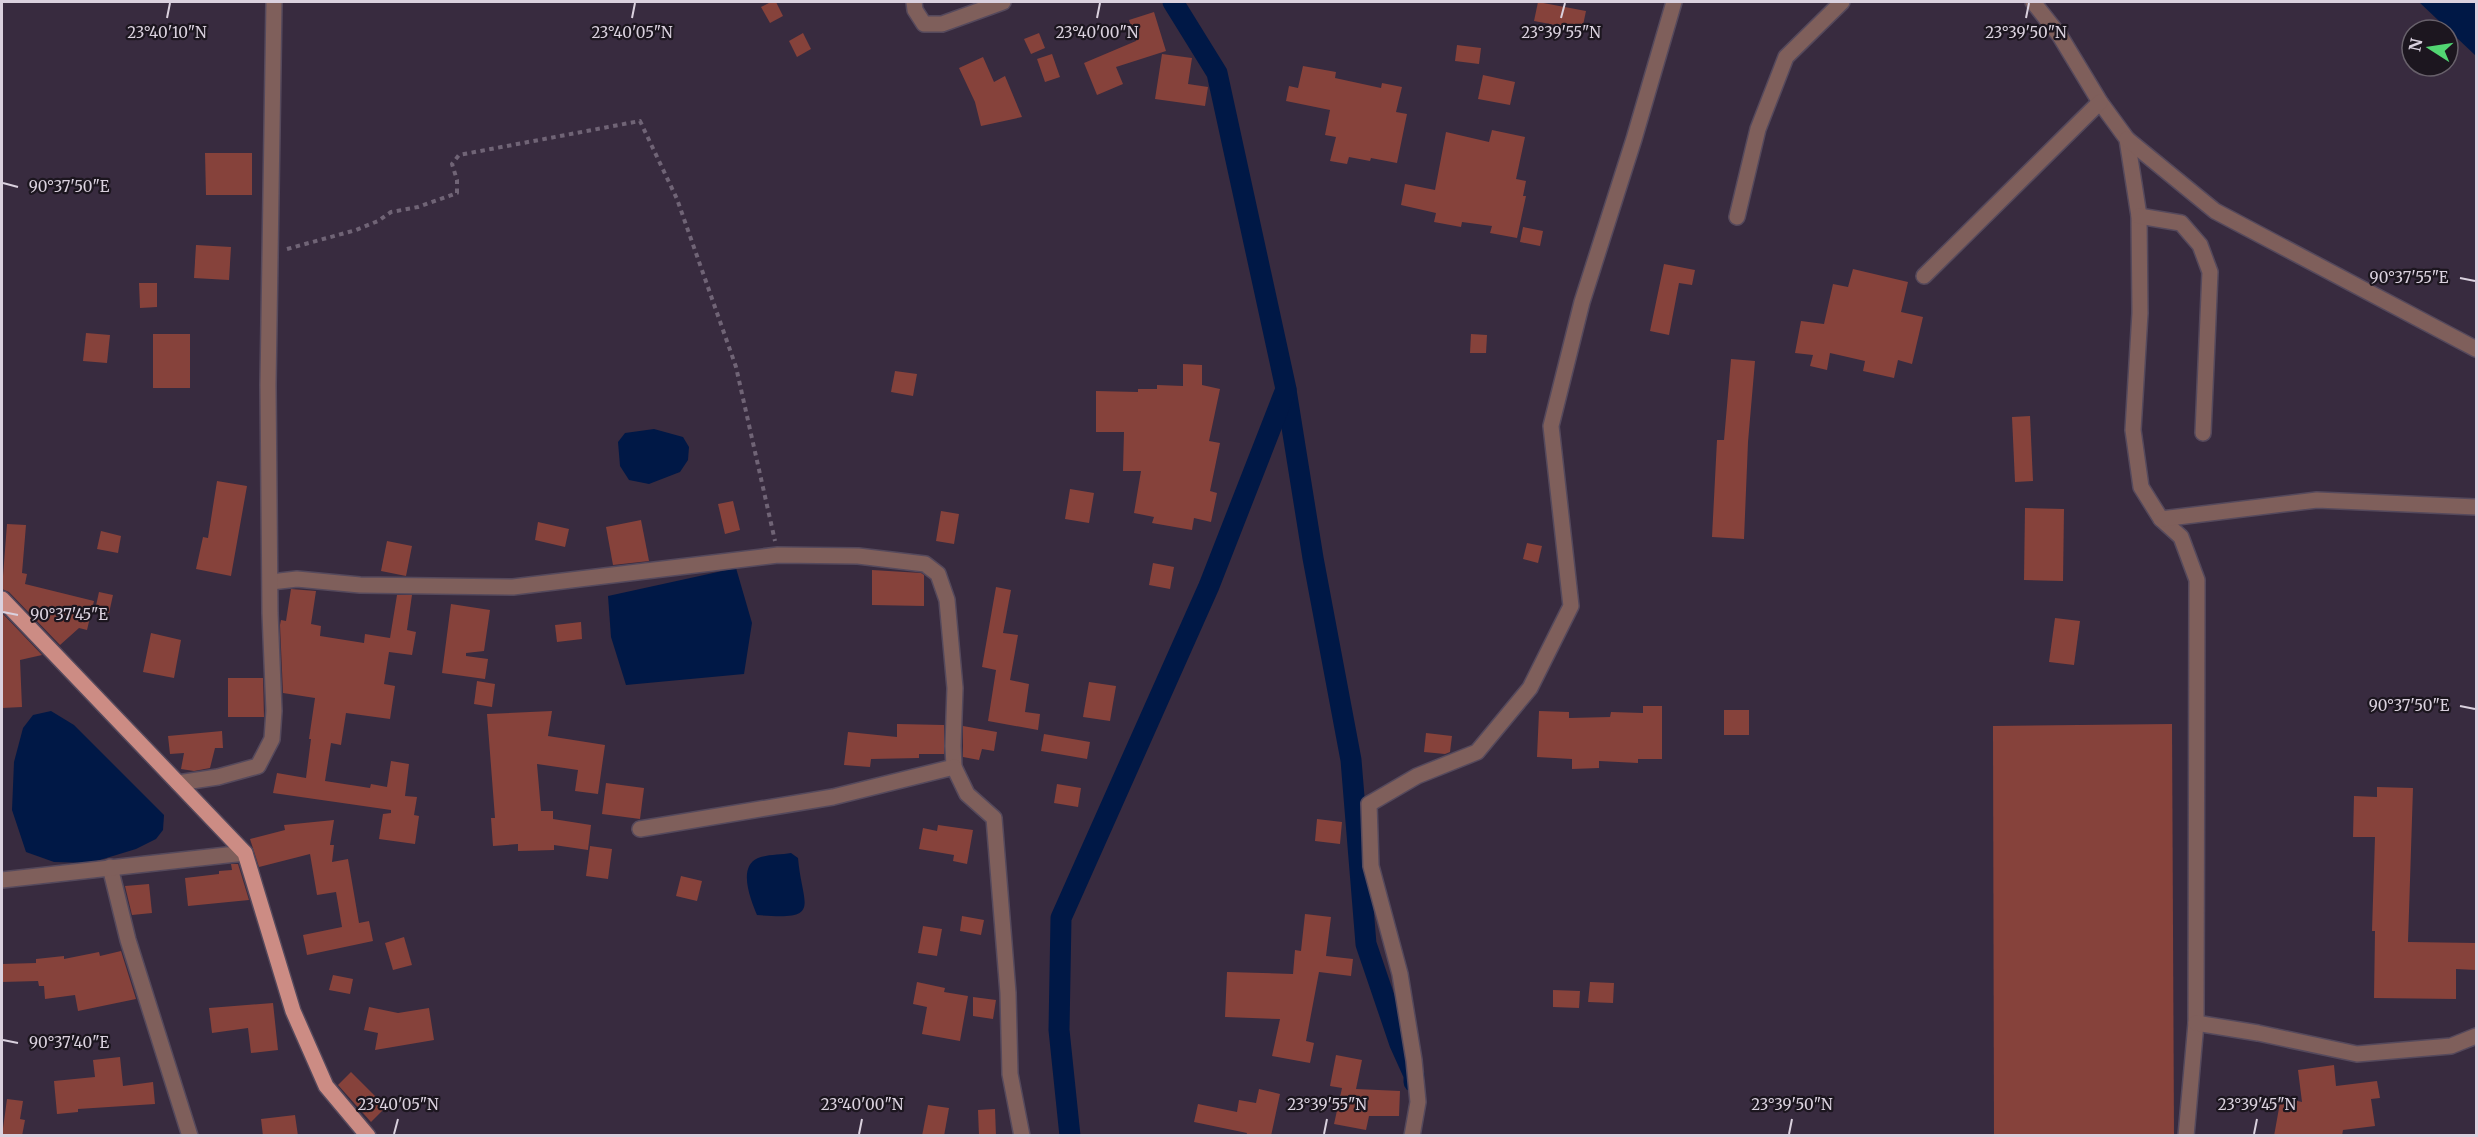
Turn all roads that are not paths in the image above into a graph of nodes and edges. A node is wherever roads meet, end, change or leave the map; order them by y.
1 (274, 2) edge
2 (914, 2) edge
3 (1003, 2) edge
4 (1674, 2) edge
5 (1842, 2) edge
6 (2033, 2) edge
7 (2100, 102) junction
8 (2127, 139) junction
9 (2139, 216) junction
10 (1737, 218) dead end
11 (1924, 276) dead end
12 (2476, 349) edge
13 (2203, 433) dead end
14 (2476, 507) edge
15 (2161, 519) junction
16 (271, 582) junction
17 (2, 599) edge
18 (954, 767) junction
19 (178, 783) junction
20 (640, 829) dead end
21 (245, 854) junction
22 (110, 867) junction
23 (2, 880) edge
24 (2196, 1023) junction
25 (2476, 1036) edge
26 (190, 1136) edge
27 (368, 1136) edge
28 (1022, 1136) edge
29 (1412, 1136) edge
30 (2186, 1136) edge

1 - 16 street
2 - 3 street
4 - 29 street
5 - 10 street
6 - 7 street
7 - 8 street
7 - 11 street
8 - 9 street
8 - 12 street
9 - 13 street
9 - 15 street
14 - 15 street
15 - 24 street
16 - 18 street
16 - 19 street
17 - 19 main road
18 - 20 street
18 - 28 street
19 - 21 main road
21 - 22 street
21 - 27 main road
22 - 23 street
22 - 26 street
24 - 25 street
24 - 30 street

